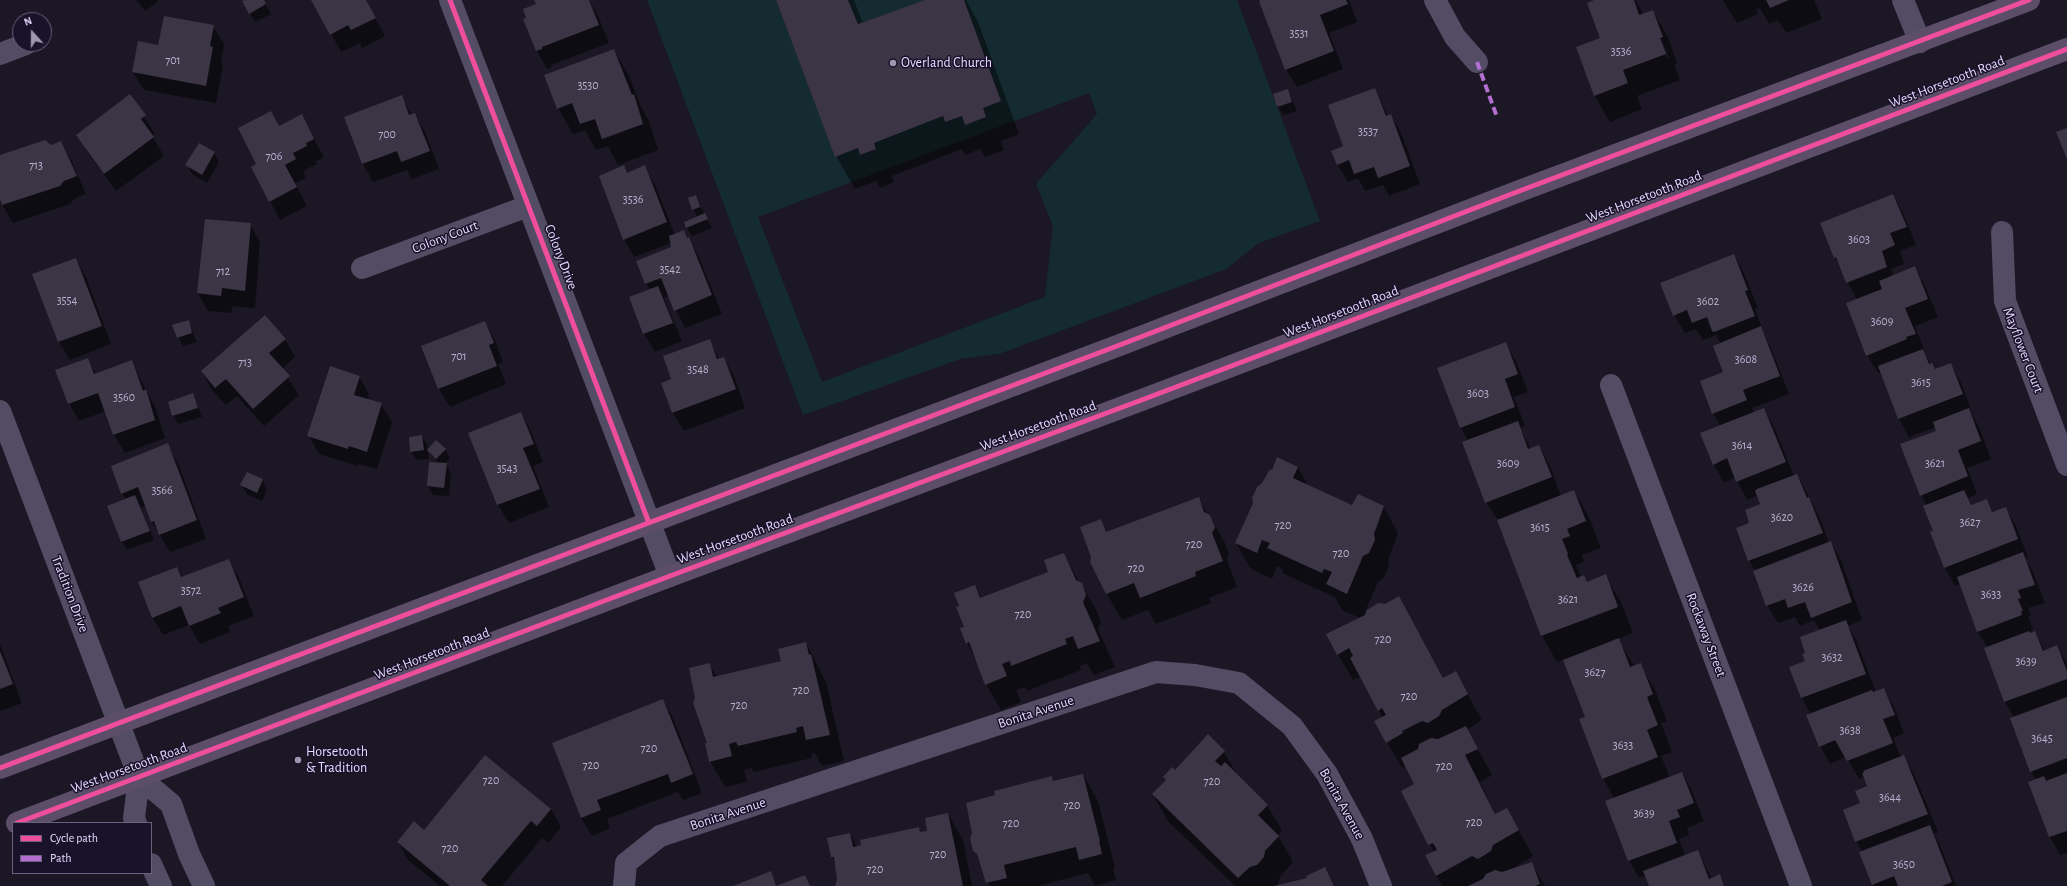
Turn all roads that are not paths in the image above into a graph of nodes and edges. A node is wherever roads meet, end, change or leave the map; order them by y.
1 (450, 0) edge
2 (1434, 0) edge
3 (1903, 0) edge
4 (2029, 0) edge
5 (1920, 42) junction
6 (12, 49) edge
7 (2067, 49) edge
8 (0, 54) edge
9 (1476, 62) dead end
10 (528, 206) junction
11 (2002, 232) dead end
12 (362, 268) dead end
13 (1611, 385) dead end
14 (0, 411) edge
15 (2067, 465) edge
16 (649, 523) junction
17 (670, 576) junction
18 (120, 723) junction
19 (0, 768) edge
20 (139, 778) junction
21 (20, 822) edge
22 (136, 822) edge
23 (12, 825) edge
24 (0, 830) edge
25 (152, 866) edge
26 (161, 886) edge
27 (204, 886) edge
28 (624, 886) edge
29 (1381, 886) edge
30 (1801, 886) edge

1 - 10 street, Colony Drive
2 - 9 street
3 - 5 street
4 - 5 main road
5 - 16 main road
6 - 8 street
7 - 17 main road, West Horsetooth Road
10 - 12 street, Colony Court
10 - 16 street, Colony Drive
11 - 15 street, Mayflower Court
13 - 30 street, Rockaway Street
14 - 18 street, Tradition Drive
16 - 17 street, Colony Drive
16 - 18 main road
17 - 20 main road, West Horsetooth Road
18 - 19 main road
18 - 20 street, Tradition Drive
20 - 21 main road, West Horsetooth Road
20 - 22 street, Tradition Drive
20 - 27 street
23 - 24 main road
25 - 26 street
28 - 29 street, Bonita Avenue

